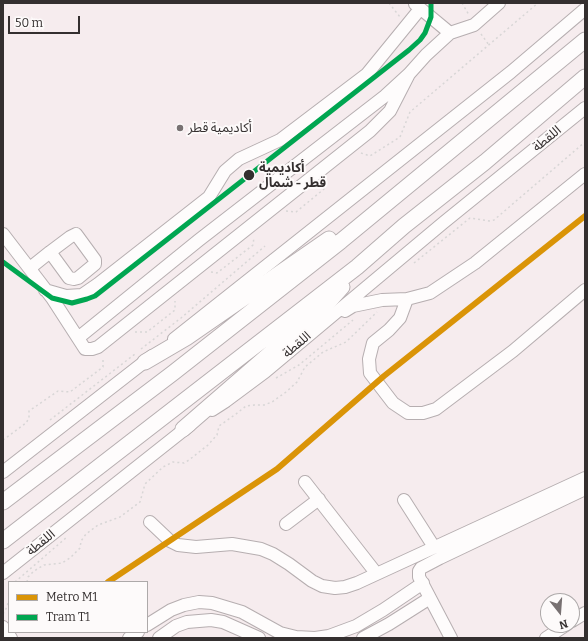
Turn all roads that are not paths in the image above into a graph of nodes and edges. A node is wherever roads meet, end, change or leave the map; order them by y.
1 (499, 3) edge
2 (417, 6) edge
3 (585, 9) edge
4 (455, 32) junction
5 (585, 40) edge
6 (409, 74) junction
7 (585, 77) edge
8 (585, 108) edge
9 (358, 117) junction
10 (370, 131) junction
11 (585, 174) edge
12 (272, 183) junction
13 (408, 186) junction
14 (285, 199) junction
15 (3, 233) edge
16 (199, 240) junction
17 (50, 252) dead end
18 (212, 256) junction
19 (357, 267) junction
20 (30, 268) junction
21 (45, 290) junction
22 (585, 290) edge
23 (407, 299) junction
24 (78, 338) junction
25 (145, 362) junction
26 (269, 376) junction
27 (183, 429) junction
28 (3, 472) edge
29 (585, 478) edge
30 (305, 482) dead end
31 (585, 489) edge
32 (319, 499) junction
33 (404, 500) dead end
34 (3, 502) edge
35 (150, 522) dead end
36 (286, 524) dead end
37 (3, 541) edge
38 (434, 547) junction
39 (3, 573) edge
40 (376, 573) junction
41 (423, 583) junction
42 (430, 598) junction
43 (148, 625) edge
44 (3, 627) edge
45 (11, 638) edge
46 (159, 638) edge
47 (259, 638) edge
48 (364, 638) edge
49 (451, 638) edge

1 - 4 street
2 - 4 street
2 - 21 street
3 - 25 street
4 - 6 street
5 - 13 main road
6 - 9 street
6 - 10 street
7 - 19 main road, اللقطة
8 - 26 street, اللقطة
9 - 10 street
9 - 12 street
10 - 14 street
11 - 23 street
12 - 14 street
12 - 16 street
13 - 25 main road
13 - 34 main road
14 - 18 street
15 - 20 street
16 - 18 street
16 - 24 street
17 - 20 street
18 - 24 street
19 - 27 main road
19 - 37 main road, اللقطة
20 - 21 street
21 - 24 street
22 - 23 street
23 - 26 street
25 - 28 street
26 - 27 street, اللقطة
27 - 39 street, اللقطة
29 - 38 street
30 - 32 street
31 - 41 street
32 - 36 street
32 - 40 street
33 - 38 street
35 - 40 street
38 - 40 street
41 - 42 street
41 - 43 street
42 - 48 street
42 - 49 street
44 - 45 street
46 - 47 street

